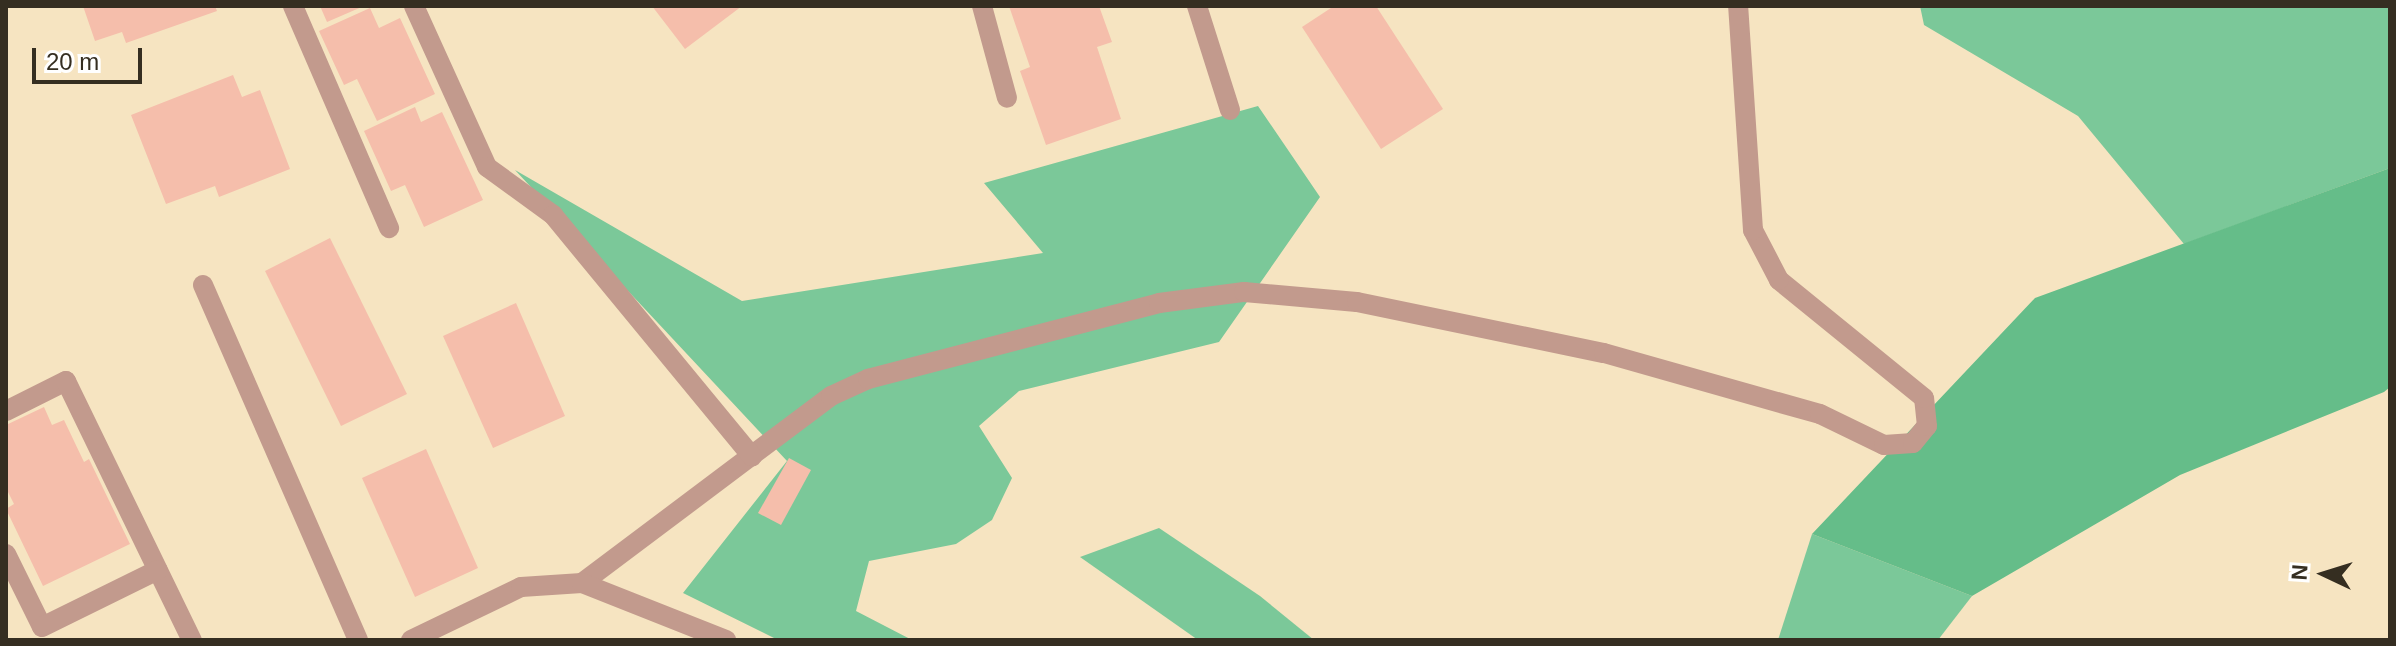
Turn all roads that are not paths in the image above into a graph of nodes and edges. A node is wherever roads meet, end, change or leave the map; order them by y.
1 (293, 6) edge
2 (414, 6) edge
3 (982, 6) edge
4 (1197, 6) edge
5 (1738, 6) edge
6 (1007, 98) dead end
7 (1230, 110) dead end
8 (389, 228) dead end
9 (203, 285) dead end
10 (6, 411) edge
11 (752, 456) junction
12 (6, 554) edge
13 (158, 570) junction
14 (582, 583) junction
15 (418, 638) edge
16 (192, 640) edge
17 (358, 640) edge
18 (726, 640) edge

1 - 8 street
2 - 11 street
3 - 6 street
4 - 7 street
5 - 11 street
9 - 17 street
10 - 13 street
11 - 14 street
12 - 13 street
13 - 16 street
14 - 15 street
14 - 18 street

